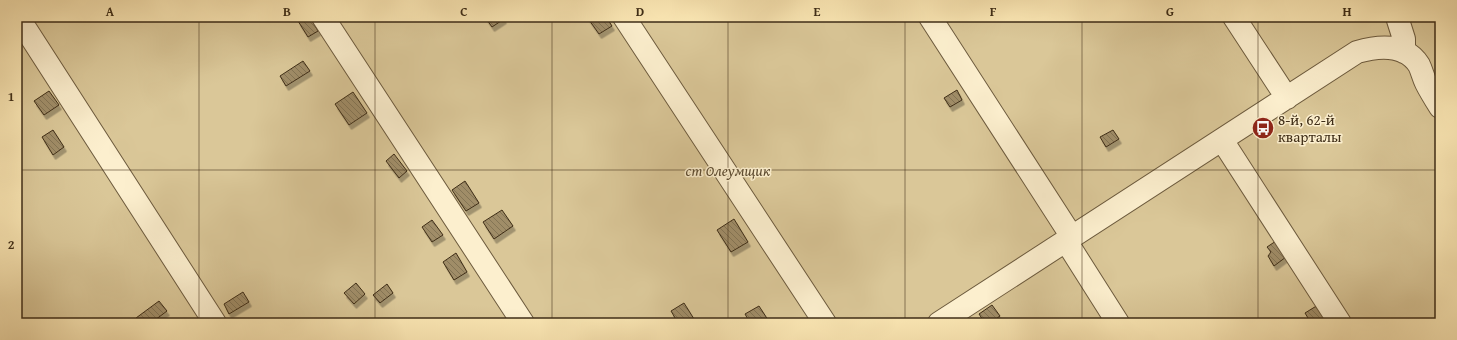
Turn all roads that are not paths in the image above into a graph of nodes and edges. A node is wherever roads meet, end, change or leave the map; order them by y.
1 (18, 17) edge
2 (323, 17) edge
3 (624, 17) edge
4 (930, 17) edge
5 (1234, 17) edge
6 (1397, 17) edge
7 (1404, 52) junction
8 (1288, 98) junction
9 (1440, 107) edge
10 (1222, 140) junction
11 (1069, 239) junction
12 (215, 323) edge
13 (523, 323) edge
14 (825, 323) edge
15 (939, 323) edge
16 (1118, 323) edge
17 (1340, 323) edge

1 - 12 lane
2 - 13 lane
3 - 14 lane
4 - 11 lane
5 - 8 lane
6 - 7 lane
7 - 8 lane
7 - 9 lane
8 - 10 lane
10 - 11 lane
10 - 17 lane
11 - 15 lane
11 - 16 lane

